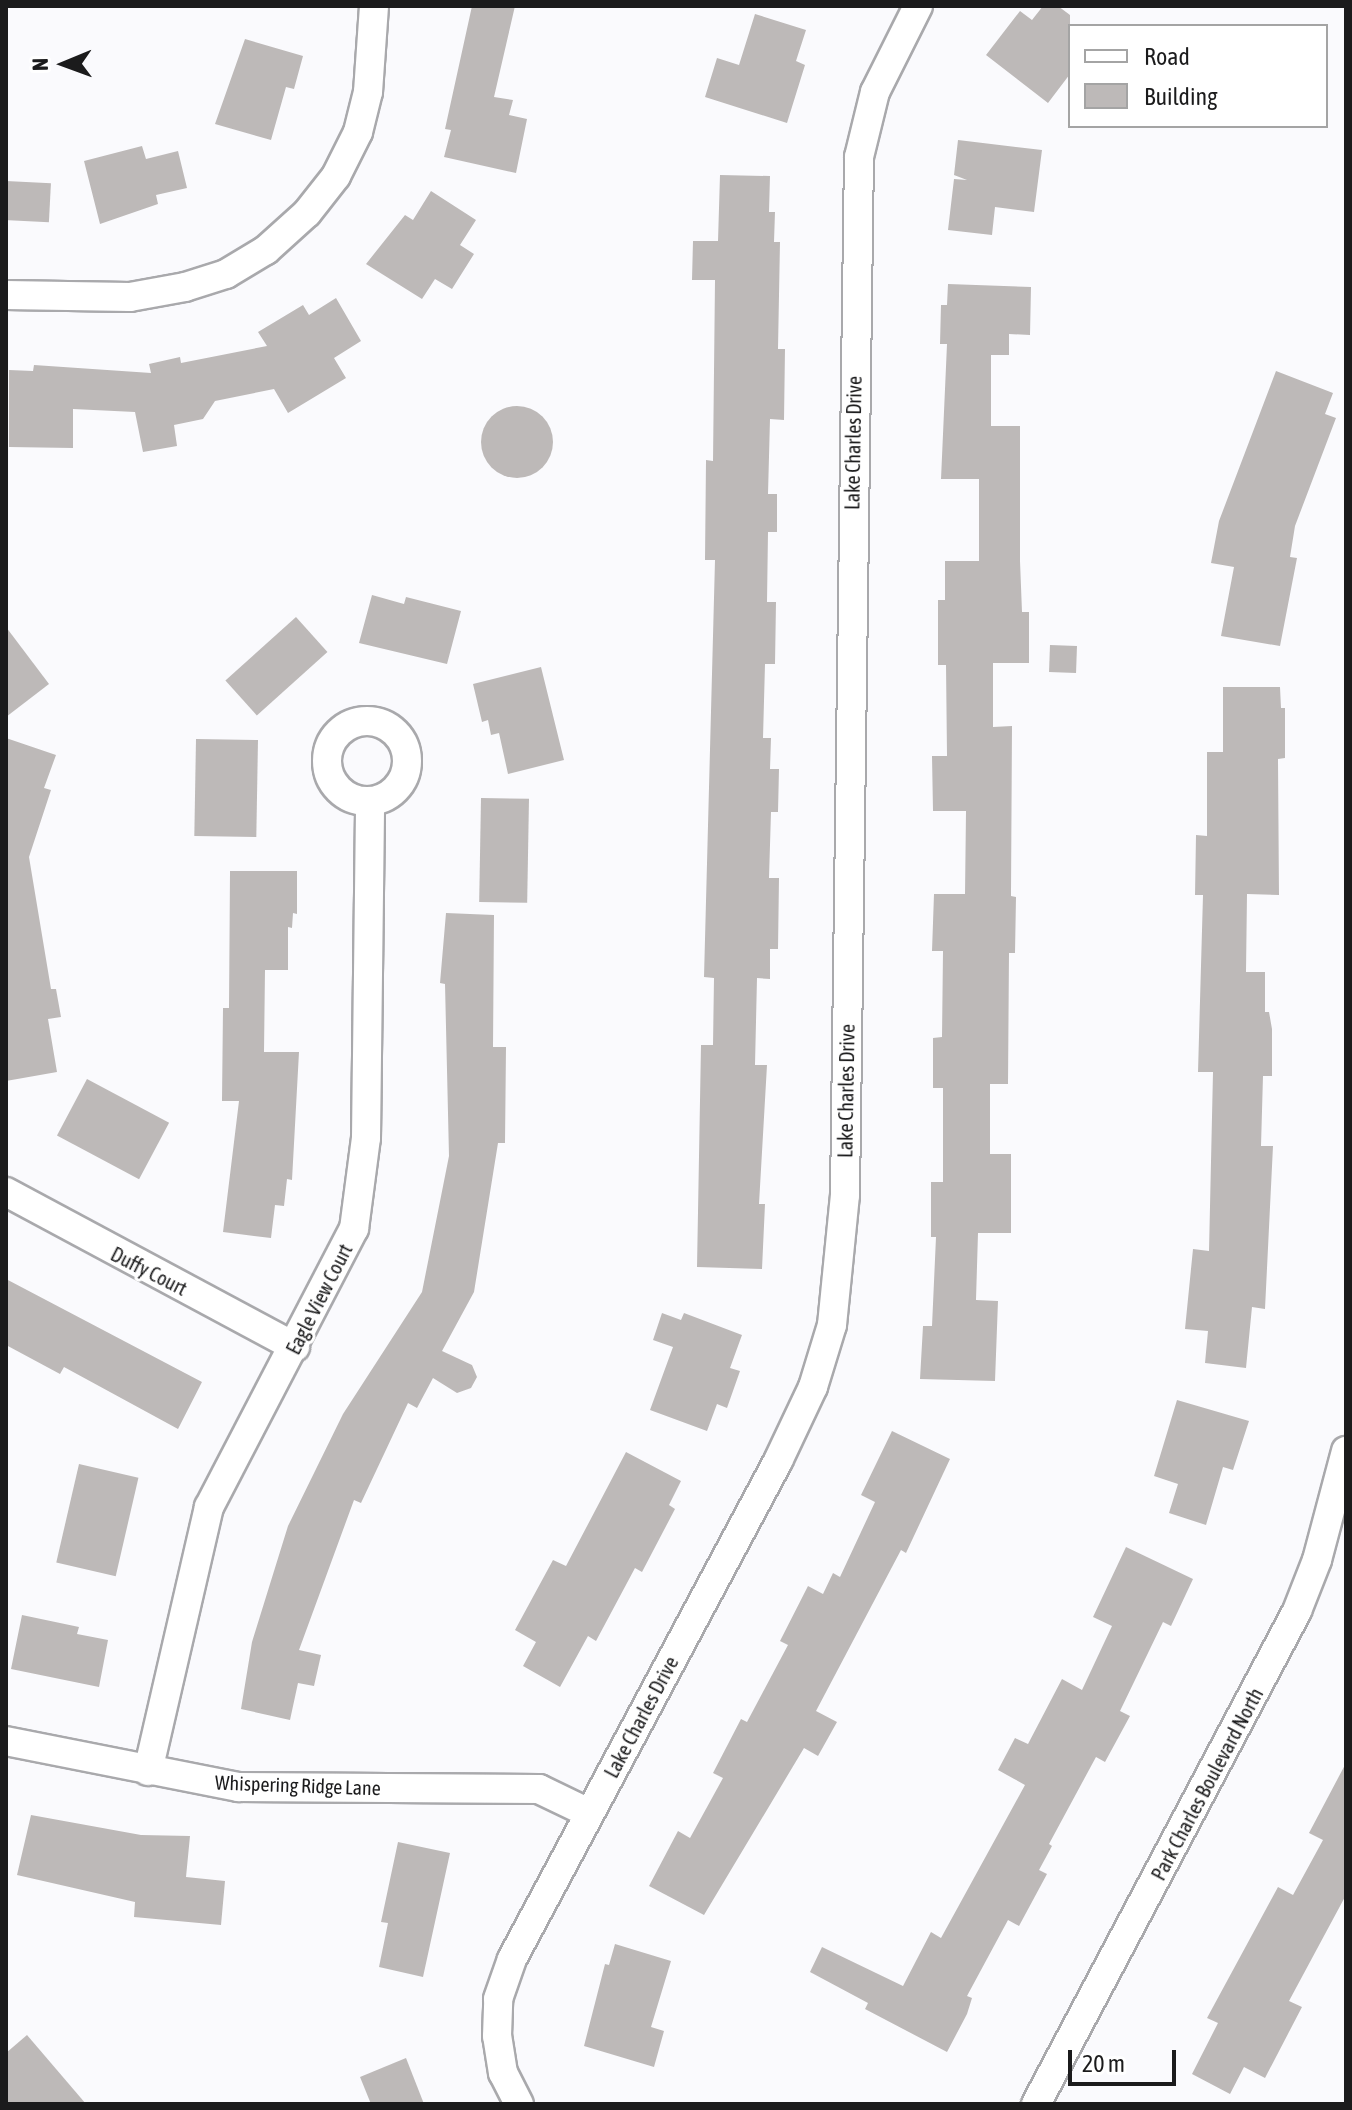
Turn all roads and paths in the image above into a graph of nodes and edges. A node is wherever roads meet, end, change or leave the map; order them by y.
1 (374, 6) edge
2 (918, 6) edge
3 (6, 295) edge
4 (370, 801) dead end
5 (6, 1192) edge
6 (295, 1347) junction
7 (1346, 1451) edge
8 (1338, 1514) edge
9 (6, 1741) edge
10 (148, 1771) junction
11 (589, 1813) junction
12 (519, 2104) edge
13 (1036, 2104) edge

1 - 3 street
2 - 11 street, Lake Charles Drive
4 - 6 street, Eagle View Court
5 - 6 street, Duffy Court
6 - 10 street, Eagle View Court
7 - 8 street, Park Charles Boulevard North
8 - 13 street, Park Charles Boulevard North
9 - 10 street, Whispering Ridge Lane
10 - 11 street, Whispering Ridge Lane
11 - 12 street, Lake Charles Drive

